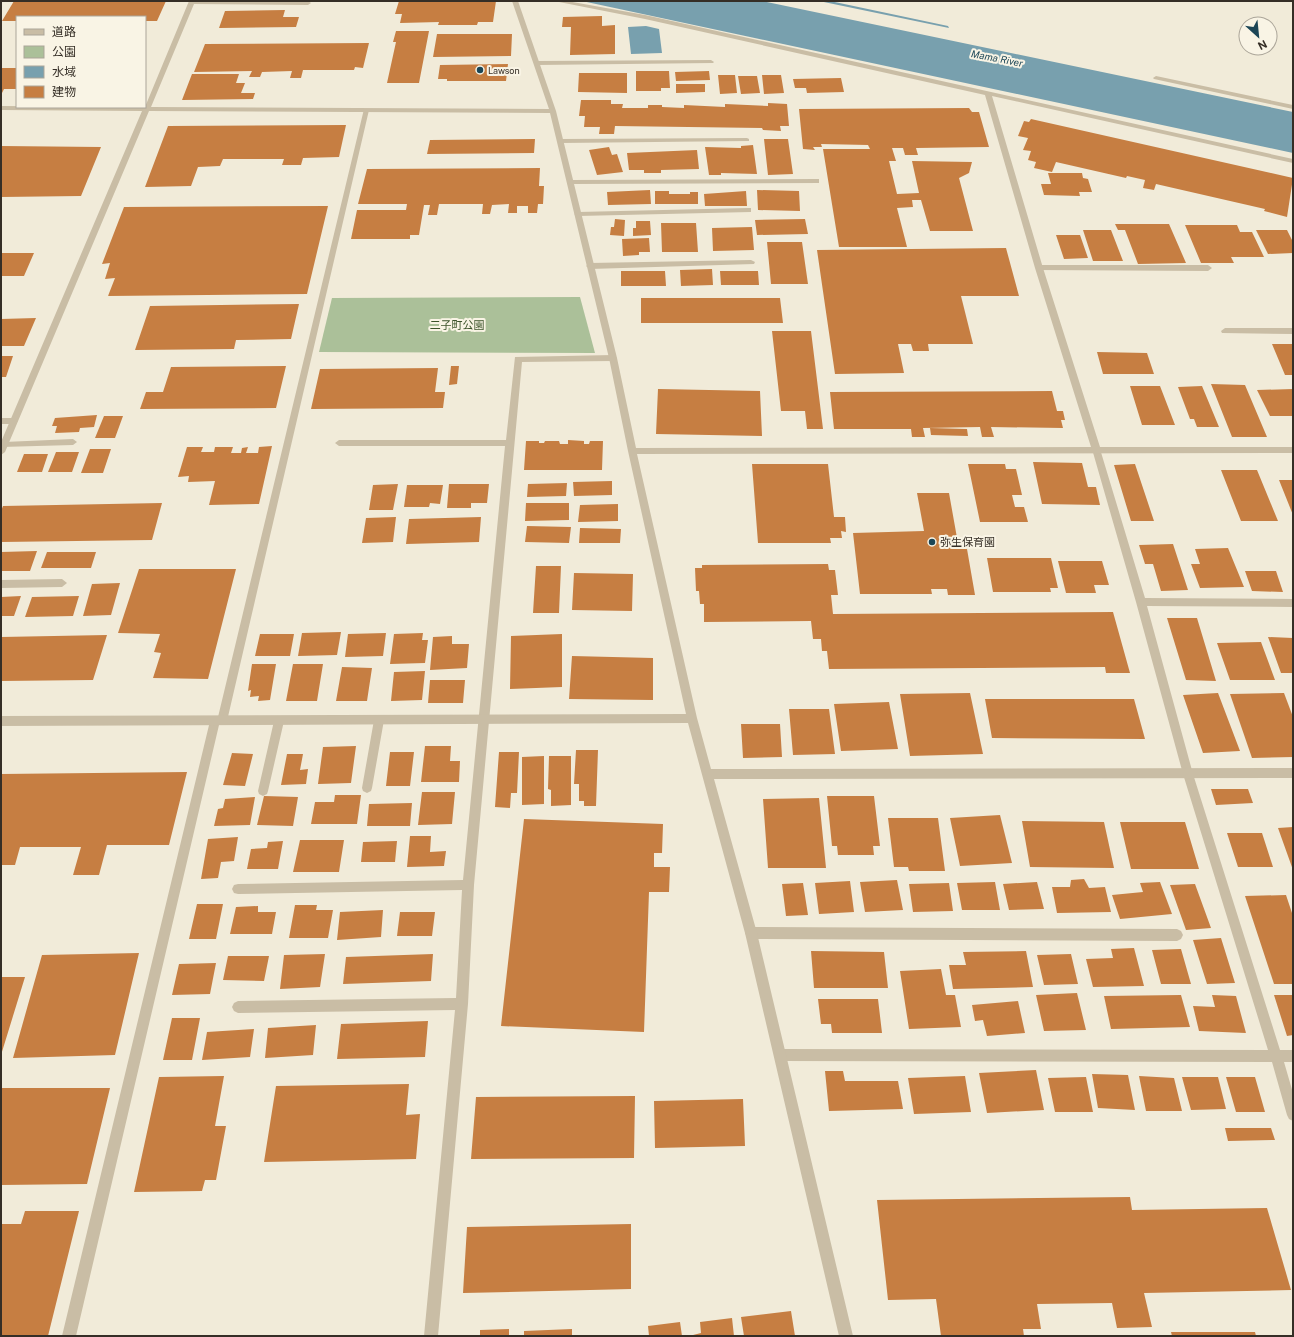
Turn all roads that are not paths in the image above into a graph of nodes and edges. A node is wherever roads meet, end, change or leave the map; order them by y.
1 (192, 1) edge
2 (515, 1) edge
3 (557, 1) edge
4 (308, 3) dead end
5 (710, 62) dead end
6 (537, 63) junction
7 (1156, 78) dead end
8 (988, 93) junction
9 (1293, 107) edge
10 (1, 108) edge
11 (148, 108) junction
12 (366, 110) junction
13 (553, 111) junction
14 (747, 140) dead end
15 (560, 141) junction
16 (1293, 161) edge
17 (816, 181) dead end
18 (571, 182) junction
19 (748, 210) dead end
20 (578, 214) junction
21 (752, 262) dead end
22 (590, 266) junction
23 (1039, 268) junction
24 (1208, 268) dead end
25 (1226, 331) dead end
26 (1293, 331) edge
27 (613, 358) junction
28 (1, 421) edge
29 (14, 421) junction
30 (73, 442) dead end
31 (339, 443) dead end
32 (510, 443) junction
33 (2, 448) edge
34 (1096, 450) junction
35 (1293, 450) edge
36 (632, 451) junction
37 (62, 583) dead end
38 (1, 584) edge
39 (1141, 602) junction
40 (1293, 603) edge
41 (692, 718) junction
42 (379, 720) junction
43 (484, 720) junction
44 (1, 721) edge
45 (218, 721) junction
46 (279, 721) junction
47 (1293, 773) edge
48 (708, 774) junction
49 (1188, 774) junction
50 (368, 788) dead end
51 (263, 791) dead end
52 (468, 885) junction
53 (238, 889) dead end
54 (751, 933) junction
55 (1177, 935) dead end
56 (462, 1004) junction
57 (238, 1007) dead end
58 (780, 1055) junction
59 (1276, 1056) junction
60 (1293, 1056) edge
61 (1293, 1115) edge
62 (69, 1336) edge
63 (430, 1336) edge
64 (846, 1336) edge

1 - 4 street
1 - 11 street
2 - 6 street
3 - 8 street
5 - 6 street
6 - 13 street
7 - 9 street
8 - 16 street
8 - 23 street
10 - 11 street
11 - 12 street
11 - 29 street
12 - 13 street
12 - 45 street
13 - 15 street
14 - 15 street
15 - 18 street
17 - 18 street
18 - 20 street
19 - 20 street
20 - 22 street
21 - 22 street
22 - 27 street
23 - 24 street
23 - 34 street
25 - 26 street
27 - 32 street
27 - 36 street
28 - 29 street
29 - 33 street
30 - 33 street
31 - 32 street
32 - 43 street
34 - 35 street
34 - 36 street
34 - 39 street
36 - 41 street
37 - 38 street
39 - 40 street
39 - 49 street
41 - 43 street
41 - 48 street
42 - 43 street
42 - 46 street
42 - 50 street
43 - 52 street
44 - 45 street
45 - 46 street
45 - 62 street
46 - 51 street
47 - 49 street
48 - 49 street
48 - 54 street
49 - 59 street
52 - 53 street
52 - 56 street
54 - 55 street
54 - 58 street
56 - 57 street
56 - 63 street
58 - 59 street
58 - 64 street
59 - 60 street
59 - 61 street

